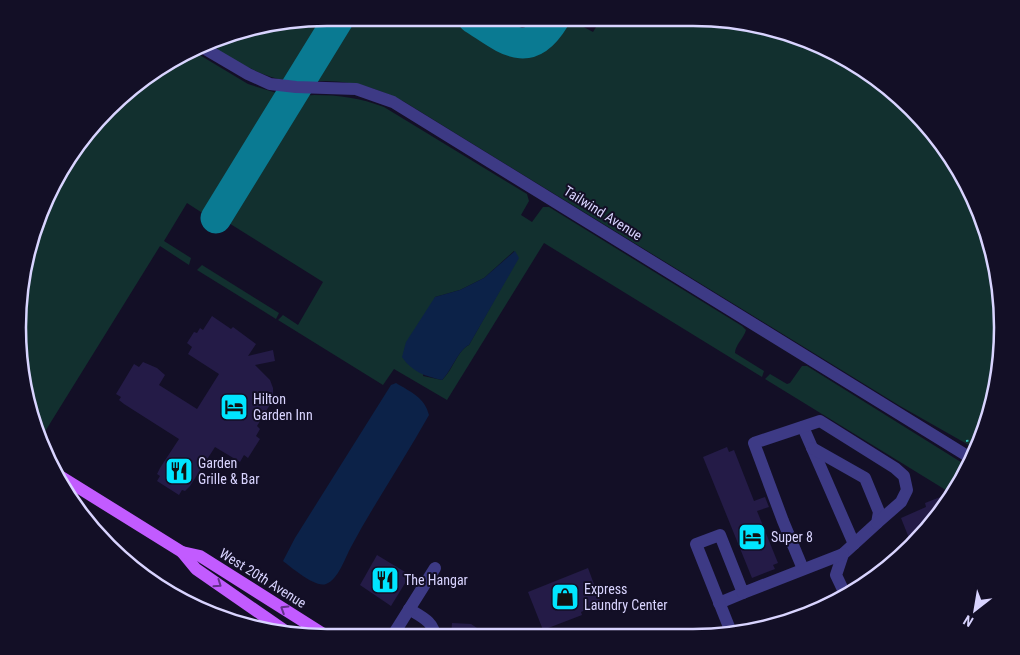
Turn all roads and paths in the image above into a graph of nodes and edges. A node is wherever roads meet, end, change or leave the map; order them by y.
1 (208, 51) edge
2 (803, 427) junction
3 (812, 448) junction
4 (966, 455) edge
5 (69, 482) edge
6 (877, 523) junction
7 (854, 544) junction
8 (182, 552) junction
9 (843, 554) junction
10 (435, 568) dead end
11 (804, 569) junction
12 (842, 588) edge
13 (743, 593) junction
14 (719, 603) junction
15 (409, 609) junction
16 (275, 624) edge
17 (729, 626) edge
18 (314, 628) edge
19 (397, 629) edge
20 (434, 629) edge

1 - 4 lane, Tailwind Avenue
2 - 3 lane
2 - 6 lane
2 - 11 lane
3 - 6 lane
3 - 7 lane
5 - 8 main road, West 20th Avenue
6 - 7 lane
7 - 9 lane
8 -> 16 main road, West 20th Avenue
18 -> 8 main road, West 20th Avenue
9 - 11 lane
9 - 12 lane
10 - 15 lane
11 - 13 lane
13 - 14 lane
13 - 14 lane
14 - 17 lane
15 - 19 lane
15 - 20 lane

